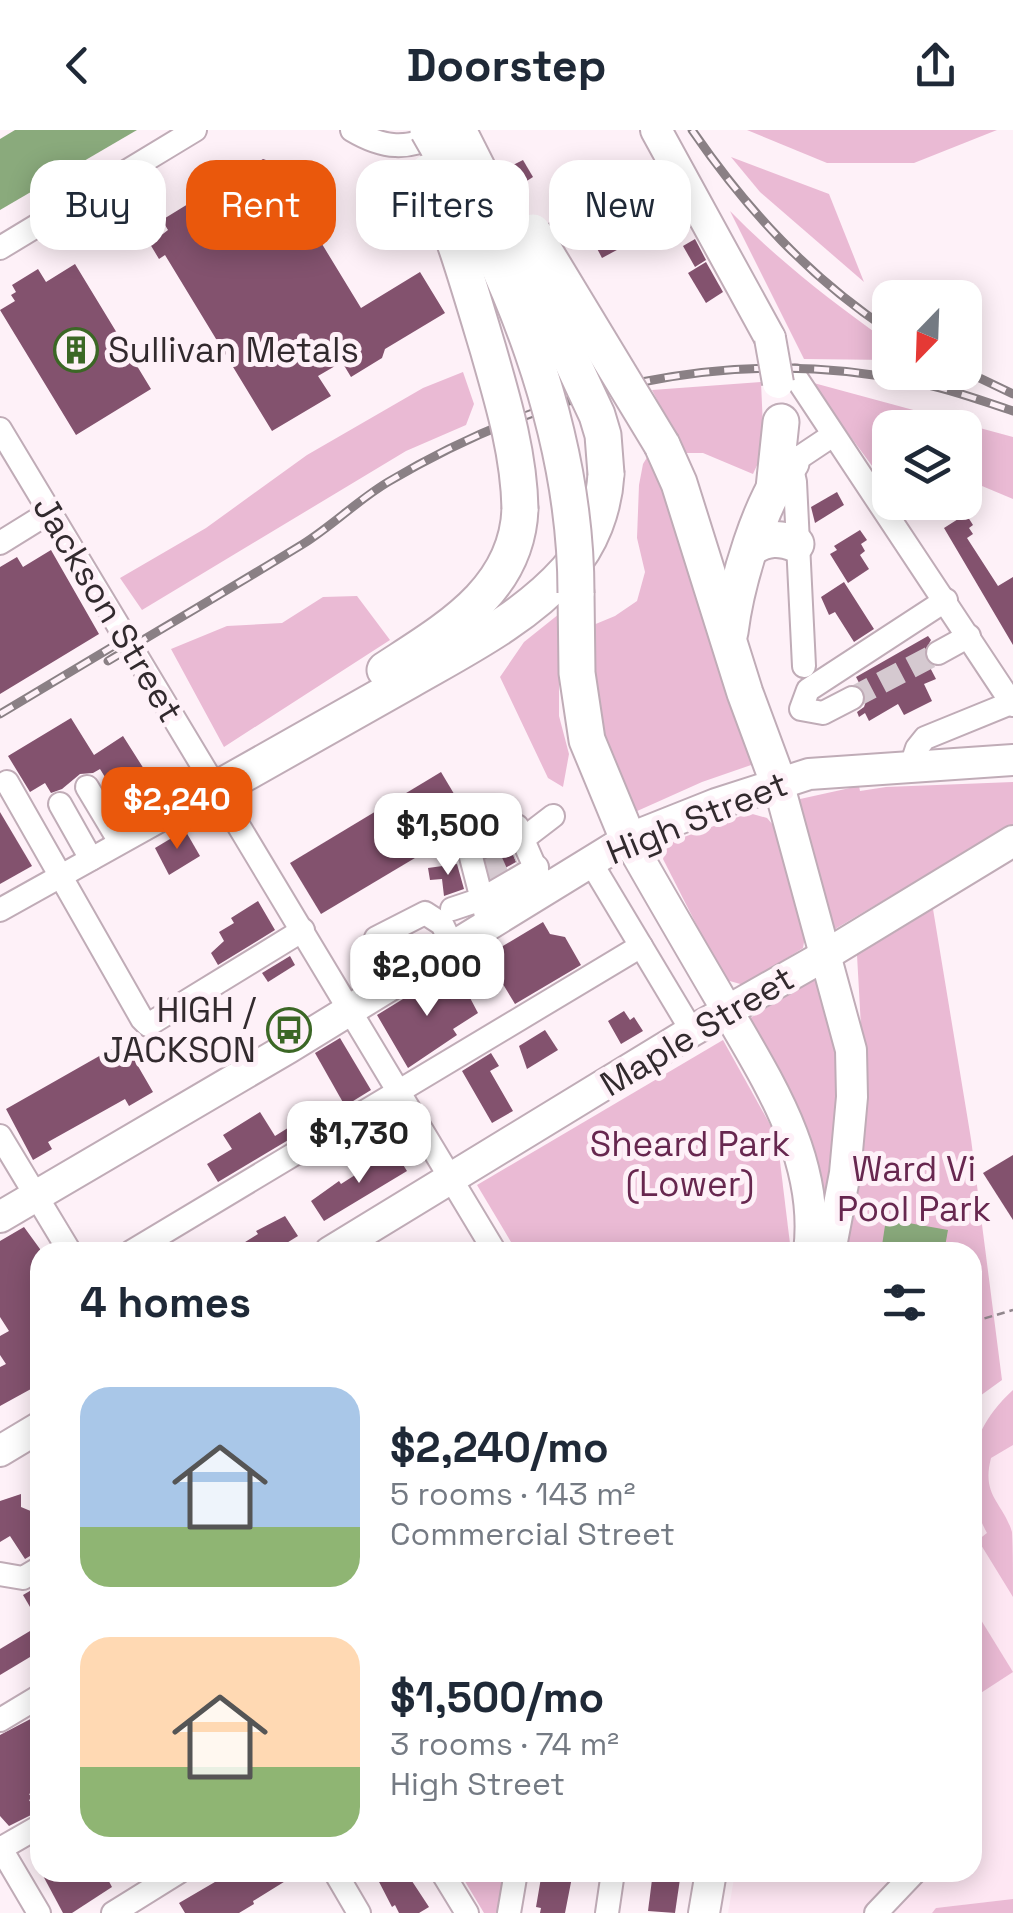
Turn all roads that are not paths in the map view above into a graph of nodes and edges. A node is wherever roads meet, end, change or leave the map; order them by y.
1 (195, 130) edge
2 (352, 130) edge
3 (409, 130) edge
4 (428, 130) edge
5 (448, 130) edge
6 (458, 130) edge
7 (474, 130) edge
8 (656, 130) edge
9 (0, 248) edge
10 (786, 380) junction
11 (781, 422) joint
12 (0, 429) edge
13 (832, 435) junction
14 (782, 476) junction
15 (50, 512) junction
16 (0, 543) edge
17 (796, 544) junction
18 (752, 548) junction
19 (946, 600) junction
20 (969, 636) junction
21 (729, 638) junction
22 (938, 652) tunnel mouth
23 (804, 666) dead end
24 (852, 698) tunnel mouth
25 (1012, 704) edge
26 (1013, 760) edge
27 (911, 766) junction
28 (7, 782) dead end
29 (778, 782) junction
30 (87, 786) dead end
31 (217, 790) junction
32 (60, 804) dead end
33 (553, 816) dead end
34 (628, 839) junction
35 (1013, 841) edge
36 (120, 842) junction
37 (92, 859) junction
38 (530, 860) junction
39 (590, 861) junction
40 (59, 877) junction
41 (452, 909) dead end
42 (0, 910) edge
43 (485, 911) junction
44 (303, 930) junction
45 (376, 938) dead end
46 (452, 945) junction
47 (641, 946) junction
48 (824, 956) junction
49 (350, 1008) junction
50 (728, 1012) junction
51 (692, 1031) junction
52 (400, 1092) junction
53 (0, 1136) edge
54 (452, 1179) junction
55 (36, 1196) junction
56 (0, 1217) edge
57 (64, 1242) edge
58 (148, 1242) edge
59 (347, 1242) edge
60 (489, 1242) edge
61 (810, 1242) edge
62 (832, 1242) edge
63 (30, 1433) edge
64 (0, 1452) edge
65 (30, 1702) edge
66 (0, 1720) edge
67 (30, 1832) edge
68 (0, 1848) edge
69 (165, 1882) edge
70 (341, 1882) edge
71 (448, 1882) edge
72 (514, 1882) edge
73 (612, 1882) edge
74 (709, 1882) edge
75 (905, 1882) edge
76 (125, 1910) edge
77 (40, 1913) edge
78 (360, 1913) edge
79 (467, 1913) edge
80 (509, 1913) edge
81 (607, 1913) edge
82 (704, 1913) edge
83 (876, 1913) edge

1 - 9 street
2 - 5 street
3 - 31 highway, bridge
4 - 34 highway, bridge
6 - 31 highway, bridge
7 - 21 highway, bridge
8 - 10 main road, bridge
10 - 11 main road
10 - 13 street
11 - 14 highway
12 - 15 street, Jackson Street
13 - 14 street
13 - 19 street
14 - 17 street
14 - 18 highway
15 - 16 street
15 - 31 street, Jackson Street
17 - 18 highway
17 - 23 street
18 - 21 highway
19 - 20 street
19 - 24 street
20 - 22 street
20 - 25 street
21 - 29 highway
25 - 27 street
26 - 27 main road, High Street
27 - 29 main road, High Street
28 - 40 street
29 - 34 main road, High Street
29 - 48 main road
30 - 36 street
31 - 36 street
31 - 44 street, Jackson Street
32 - 37 street
33 - 38 street
34 - 39 main road, High Street
34 - 50 main road
35 - 48 main road, Maple Street
36 - 37 street
37 - 40 street
38 - 39 main road, High Street
38 - 43 main road, High Street
38 - 43 street
39 - 47 street
40 - 42 street
40 - 44 street
41 - 43 street
43 - 46 main road, High Street
44 - 49 street, Jackson Street
45 - 46 street
46 - 49 main road, High Street
47 - 51 street
47 - 52 street
48 - 50 main road, Maple Street
48 - 62 main road
49 - 52 street, Jackson Street
49 - 55 main road, High Street
50 - 51 main road, Maple Street
50 - 61 main road
51 - 54 main road, Maple Street
52 - 54 street, Jackson Street
52 - 58 street
53 - 55 street
54 - 59 main road, Maple Street
54 - 60 street, Jackson Street
55 - 56 main road, High Street
55 - 57 street
63 - 64 main road
65 - 66 street
67 - 68 street
68 - 77 street
69 - 76 street
70 - 78 street
71 - 79 street
72 - 80 street
73 - 81 street
74 - 82 main road
75 - 83 street

